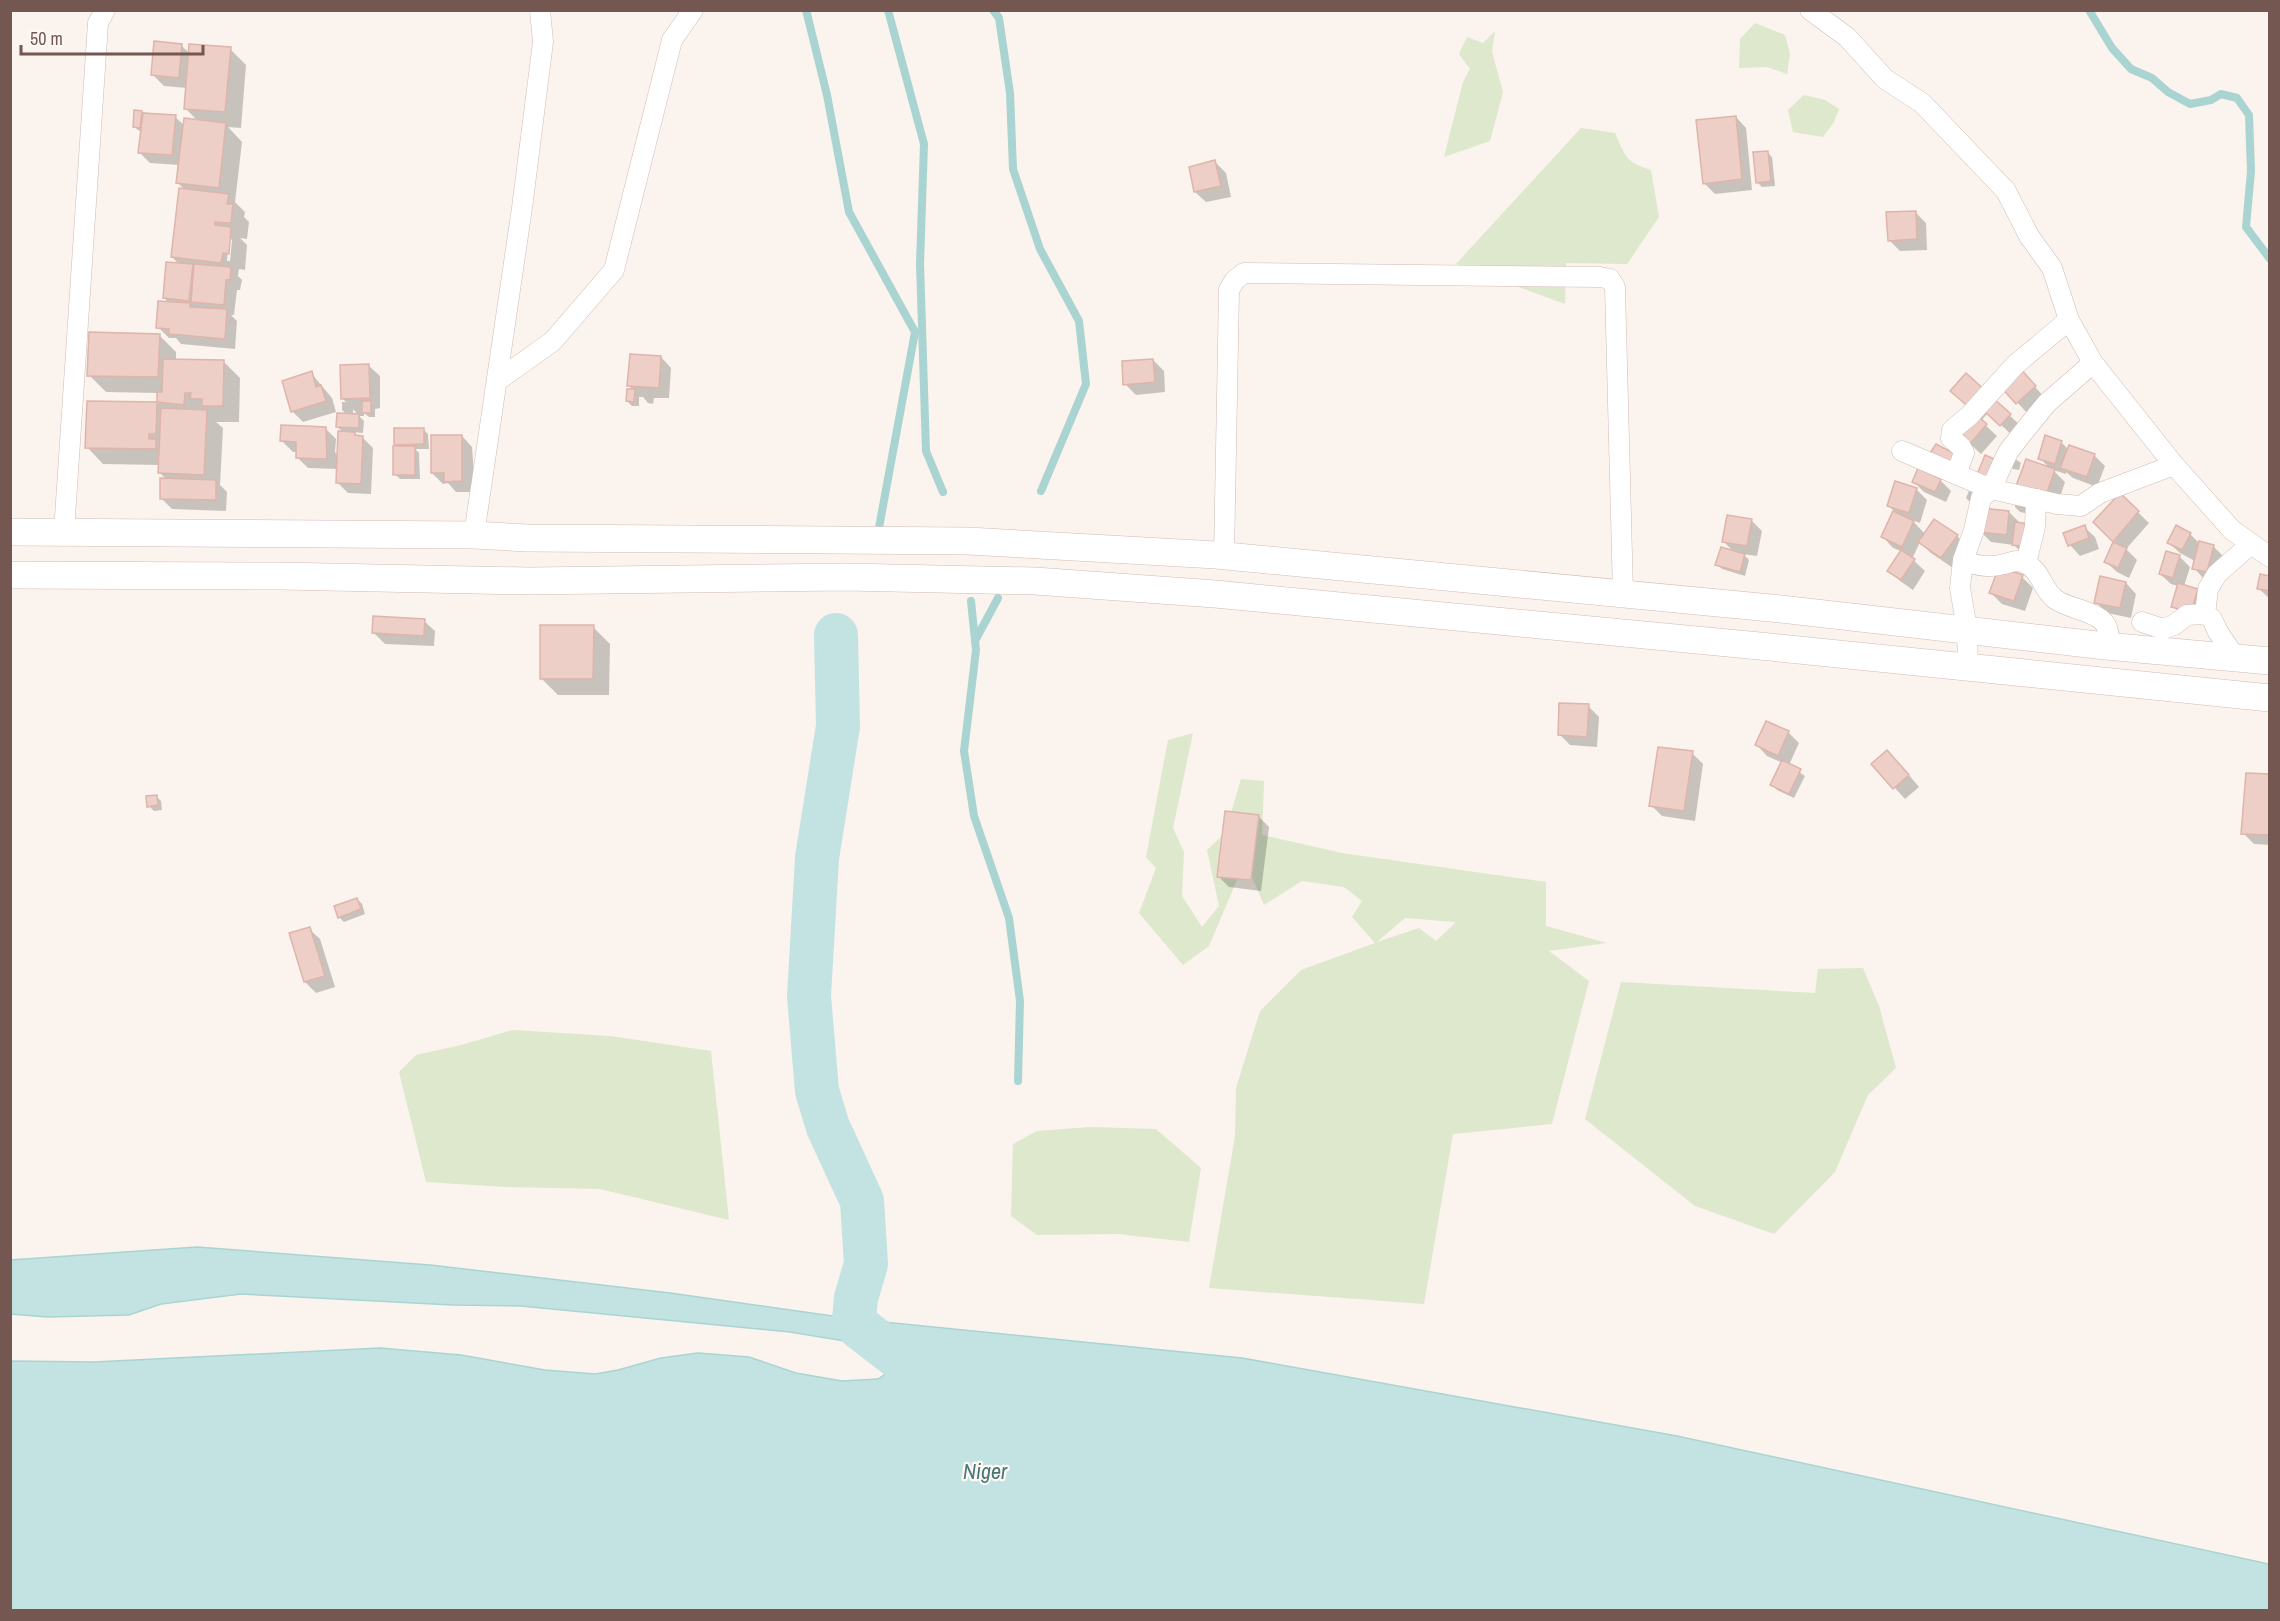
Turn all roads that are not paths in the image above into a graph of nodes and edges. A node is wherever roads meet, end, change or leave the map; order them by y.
1 (105, 10) edge
2 (540, 10) edge
3 (693, 10) edge
4 (1809, 10) edge
5 (2069, 320) junction
6 (2093, 363) junction
7 (497, 381) junction
8 (1902, 451) dead end
9 (2174, 465) junction
10 (1956, 474) junction
11 (1990, 489) junction
12 (2036, 499) junction
13 (10, 532) edge
14 (64, 532) junction
15 (474, 535) junction
16 (527, 538) junction
17 (2251, 544) junction
18 (1220, 556) junction
19 (2270, 557) edge
20 (1963, 560) junction
21 (2026, 563) junction
22 (10, 575) edge
23 (1434, 576) junction
24 (528, 581) junction
25 (1215, 594) junction
26 (1623, 594) junction
27 (2205, 614) junction
28 (1429, 615) junction
29 (2142, 622) dead end
30 (1967, 630) junction
31 (2106, 646) junction
32 (2235, 657) junction
33 (2270, 661) edge
34 (1968, 667) junction
35 (2270, 698) edge

1 - 14 street
2 - 7 street
3 - 7 street
4 - 5 street
5 - 6 street
5 - 10 street
6 - 9 street
6 - 11 street
7 - 15 street
8 - 10 street
9 - 12 street
9 - 17 street
10 - 11 street
11 - 12 street
11 - 20 street
12 - 21 street
13 - 14 main road
14 - 15 main road
15 - 16 main road
16 - 18 main road
16 - 24 main road
17 - 19 street
17 - 27 street
18 - 23 main road
18 - 25 main road
18 - 26 street
20 - 21 street
20 - 30 street
21 - 31 street
22 - 24 main road
23 - 26 main road
23 - 28 main road
24 - 25 main road
25 - 28 main road
26 - 30 main road
27 - 29 street
27 - 32 street
28 - 34 main road
30 - 31 main road
30 - 34 street
31 - 32 main road
32 - 33 main road
34 - 35 main road

